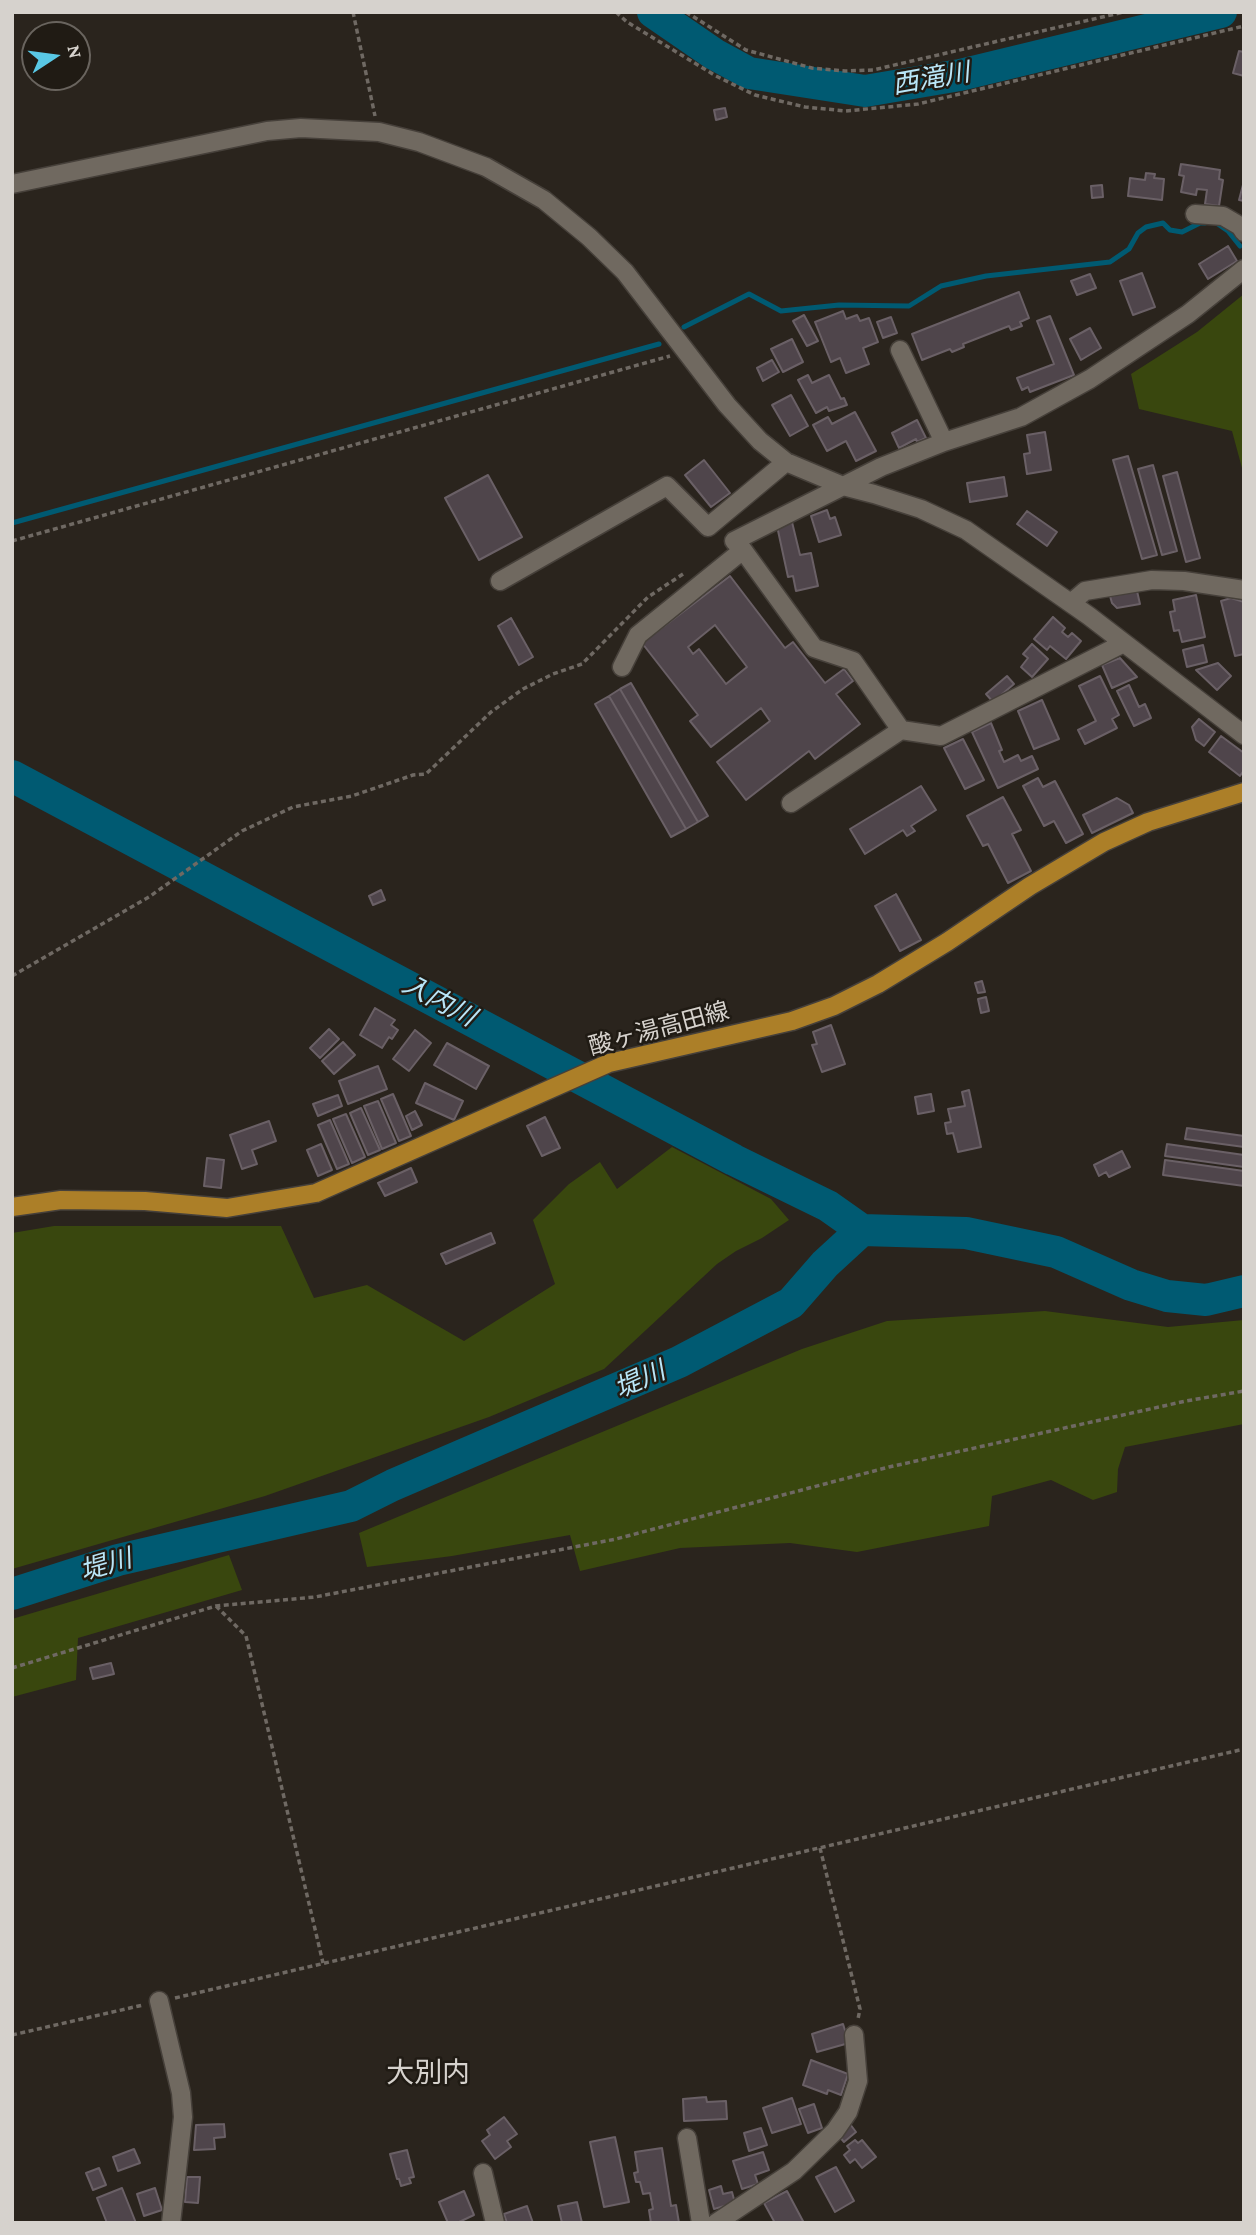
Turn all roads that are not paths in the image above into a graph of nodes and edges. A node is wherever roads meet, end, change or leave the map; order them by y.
1 (12, 184) edge
2 (1195, 214) dead end
3 (1244, 232) edge
4 (1244, 269) edge
5 (900, 350) dead end
6 (944, 442) junction
7 (786, 462) junction
8 (843, 486) junction
9 (743, 550) junction
10 (500, 581) dead end
11 (1244, 590) edge
12 (1070, 603) junction
13 (1124, 643) junction
14 (622, 667) dead end
15 (901, 730) junction
16 (1244, 735) edge
17 (1244, 792) edge
18 (790, 803) dead end
19 (12, 1207) edge
20 (159, 2001) road end
21 (854, 2035) road end
22 (687, 2138) dead end
23 (483, 2174) dead end
24 (171, 2223) edge
25 (495, 2223) edge
26 (701, 2223) edge
27 (716, 2223) edge

1 - 7 street
2 - 3 street
4 - 6 street
5 - 6 street
6 - 8 street
7 - 8 street
7 - 10 street
8 - 9 street
8 - 12 street
9 - 14 street
9 - 15 street
11 - 12 street
12 - 13 street
13 - 15 street
13 - 16 street
15 - 18 street
17 - 19 main road, 酸ヶ湯高田線
20 - 24 street
21 - 27 street
22 - 26 street
23 - 25 street

